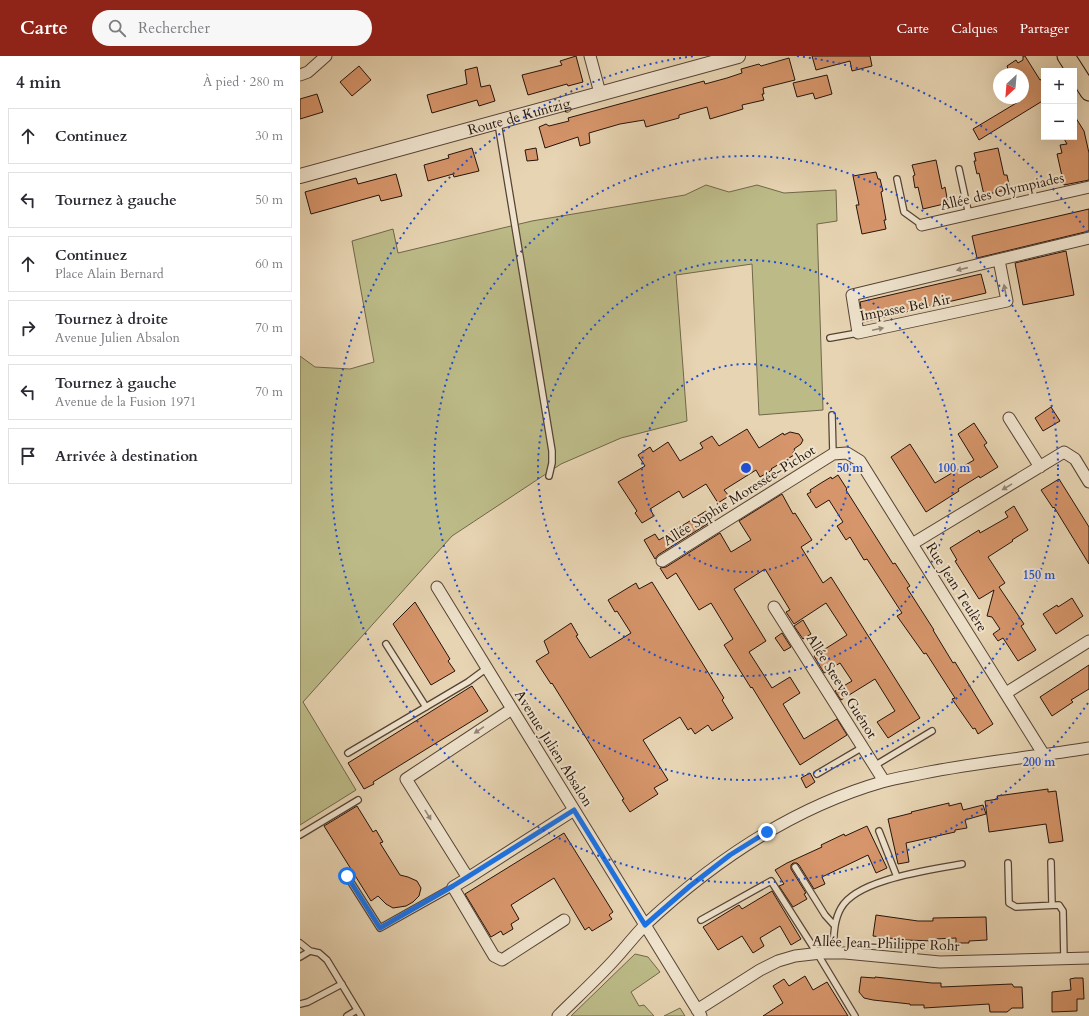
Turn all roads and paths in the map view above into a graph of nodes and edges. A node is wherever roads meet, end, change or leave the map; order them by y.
1 (326, 56) edge
2 (590, 56) edge
3 (738, 56) edge
4 (1066, 56) edge
5 (300, 75) edge
6 (1089, 92) edge
7 (600, 93) junction
8 (498, 122) junction
9 (959, 169) dead end
10 (300, 176) edge
11 (897, 179) dead end
12 (1089, 187) edge
13 (969, 214) junction
14 (922, 225) joint
15 (1089, 238) edge
16 (1000, 260) junction
17 (858, 334) junction
18 (830, 338) dead end
19 (832, 415) dead end
20 (1009, 418) dead end
21 (833, 454) junction
22 (1040, 467) junction
23 (548, 476) dead end
24 (1089, 482) edge
25 (912, 544) junction
26 (662, 561) dead end
27 (437, 587) dead end
28 (774, 607) dead end
29 (1089, 641) edge
30 (386, 644) dead end
31 (487, 668) junction
32 (1006, 693) junction
33 (426, 707) junction
34 (512, 709) junction
35 (932, 731) dead end
36 (863, 748) junction
37 (1089, 748) edge
38 (348, 753) dead end
39 (1044, 755) junction
40 (874, 766) junction
41 (817, 774) dead end
42 (884, 781) junction
43 (358, 800) dead end
44 (574, 810) junction
45 (879, 831) dead end
46 (300, 835) edge
47 (1051, 862) dead end
48 (1008, 863) dead end
49 (962, 864) dead end
50 (795, 867) dead end
51 (347, 876) dead end
52 (897, 877) junction
53 (468, 878) junction
54 (453, 886) junction
55 (1052, 906) junction
56 (564, 920) dead end
57 (701, 920) dead end
58 (645, 925) junction
59 (834, 925) junction
60 (300, 943) edge
61 (310, 952) junction
62 (817, 953) junction
63 (834, 953) junction
64 (300, 957) edge
65 (1089, 958) edge
66 (1064, 959) junction
67 (342, 984) junction
68 (300, 1004) edge
69 (357, 1010) junction
70 (699, 1013) edge
71 (347, 1016) edge
72 (361, 1016) edge
73 (558, 1016) edge
74 (855, 1016) edge

1 - 5 street
2 - 7 street
3 - 7 street, Route de Kuntzig
4 - 6 main road
7 - 8 street, Route de Kuntzig
8 - 10 street, Route de Kuntzig
8 - 23 lane
9 - 13 lane
11 - 14 lane
12 - 13 street, Allée des Olympiades
13 - 14 street, Allée des Olympiades
15 - 16 street, Impasse Bel Air
16 -> 17 street, Impasse Bel Air
17 -> 16 street, Impasse Bel Air
17 - 18 lane
19 - 21 lane
20 - 22 street
21 - 25 street, Rue Jean Teulère
21 - 26 street, Allée Sophie Moressée-Pichot
22 - 24 street
22 -> 25 street
25 - 32 street, Rue Jean Teulère
27 - 31 street, Avenue Julien Absalon
28 - 36 street, Allée Steeve Guénot
29 - 32 street
30 - 33 lane
31 - 33 lane
31 - 34 street, Avenue Julien Absalon
32 - 39 street, Rue Jean Teulère
33 - 38 lane
34 - 44 street, Avenue Julien Absalon
34 -> 53 street
35 - 40 lane
36 - 40 street, Allée Steeve Guénot
36 - 41 lane
37 - 39 street
39 - 42 street
40 - 42 street, Allée Steeve Guénot
42 - 58 street
43 - 46 lane
44 - 53 street
44 - 58 street, Avenue Julien Absalon
45 - 52 lane
47 - 55 lane
48 - 55 lane
49 - 52 lane
50 - 59 lane
51 - 54 lane
52 - 59 lane
53 - 54 street
54 - 56 street
55 - 66 lane
57 - 62 lane
58 - 70 street, Avenue Julien Absalon
58 - 73 street
59 - 63 lane
60 - 61 lane
61 - 64 lane
61 - 67 lane
62 - 63 street, Allée Jean-Philippe Rohr
62 - 70 street, Allée Jean-Philippe Rohr
62 - 74 lane
63 - 66 street, Allée Jean-Philippe Rohr
65 - 66 street, Allée Jean-Philippe Rohr
67 - 68 lane
67 - 69 lane
69 - 71 lane
69 - 72 lane

